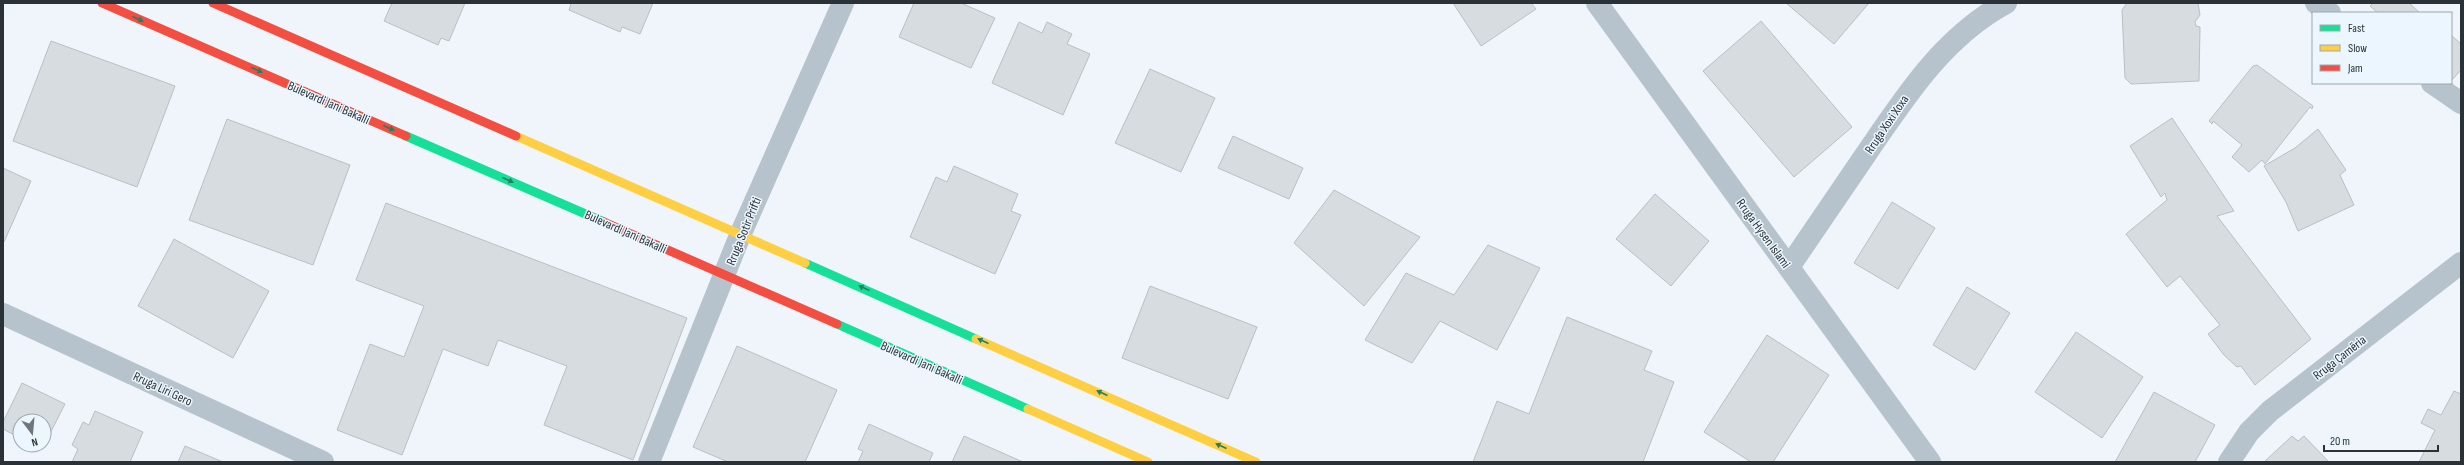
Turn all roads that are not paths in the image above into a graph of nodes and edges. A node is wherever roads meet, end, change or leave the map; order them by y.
1 (102, 3) edge
2 (213, 3) edge
3 (843, 3) edge
4 (1597, 3) edge
5 (2006, 3) edge
6 (2316, 3) edge
7 (2329, 12) edge
8 (2433, 84) edge
9 (2461, 103) edge
10 (741, 233) junction
11 (2461, 263) edge
12 (1789, 267) junction
13 (726, 275) junction
14 (3, 314) edge
15 (323, 462) edge
16 (649, 462) edge
17 (1148, 462) edge
18 (1256, 462) edge
19 (1930, 462) edge
20 (2228, 462) edge

1 -> 13 main road, Bulevardi Jani Bakalli
2 - 10 main road
3 - 10 street, Rruga Sotir Prifti
4 - 12 street, Rruga Hysen Islami
5 - 12 street, Rruga Xoxi Xoxa
6 - 7 street
8 - 9 street
10 - 13 street, Rruga Sotir Prifti
18 -> 10 main road
11 - 20 street, Rruga Çamëria
12 - 19 street, Rruga Hysen Islami
13 - 16 street, Rruga Sotir Prifti
13 - 17 main road, Bulevardi Jani Bakalli
14 - 15 street, Rruga Liri Gero

